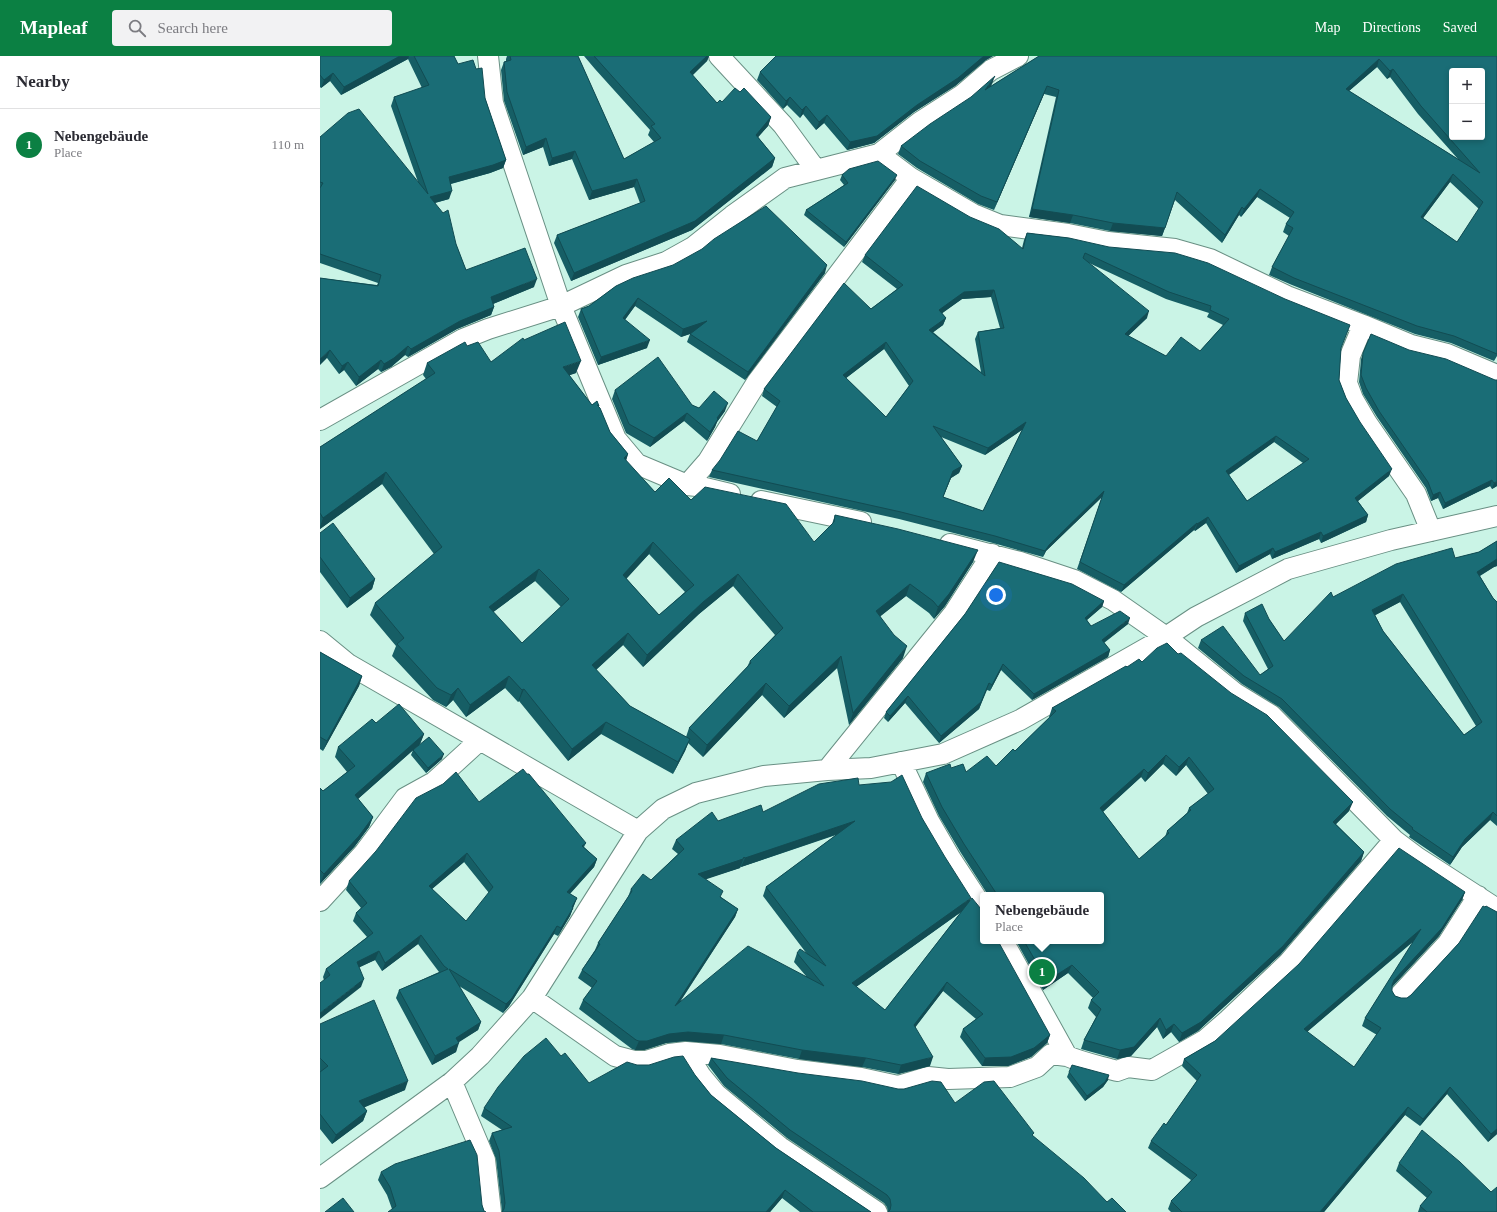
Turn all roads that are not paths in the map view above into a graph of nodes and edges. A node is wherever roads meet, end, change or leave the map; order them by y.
1 (488, 56) edge
2 (719, 56) edge
3 (1018, 56) edge
4 (879, 154) junction
5 (816, 170) junction
6 (912, 178) junction
7 (561, 306) junction
8 (1363, 325) junction
9 (1497, 375) edge
10 (320, 420) edge
11 (687, 485) junction
12 (1497, 516) edge
13 (881, 526) edge
14 (1431, 531) junction
15 (933, 539) edge
16 (992, 554) junction
17 (1166, 636) junction
18 (320, 641) edge
19 (480, 740) junction
20 (901, 762) junction
21 (827, 770) junction
22 (638, 831) junction
23 (1394, 840) junction
24 (1478, 896) junction
25 (320, 901) edge
26 (980, 904) edge
27 (1497, 909) edge
28 (1005, 944) edge
29 (1400, 995) dead end
30 (532, 998) junction
31 (686, 1052) junction
32 (1067, 1056) junction
33 (452, 1082) junction
34 (320, 1178) edge
35 (491, 1212) edge
36 (877, 1212) edge

1 - 7 street
2 - 5 street
3 - 4 street
4 - 5 street
4 - 6 street
5 - 7 street
6 - 8 street
6 - 11 street
7 - 10 street
7 - 11 street
8 - 9 street
8 - 14 street
11 - 13 street
12 - 14 street
14 - 17 street
15 - 16 street
16 - 17 street
16 - 21 street
17 - 20 street
17 - 23 street
18 - 19 street
19 - 22 street
19 - 25 street
20 - 21 street
20 - 26 street
21 - 22 street
22 - 30 street
23 - 24 street
23 - 32 street
24 - 27 street
24 - 29 street
28 - 32 street
30 - 31 street
30 - 33 street
31 - 32 street
31 - 36 street
33 - 34 street
33 - 35 street

